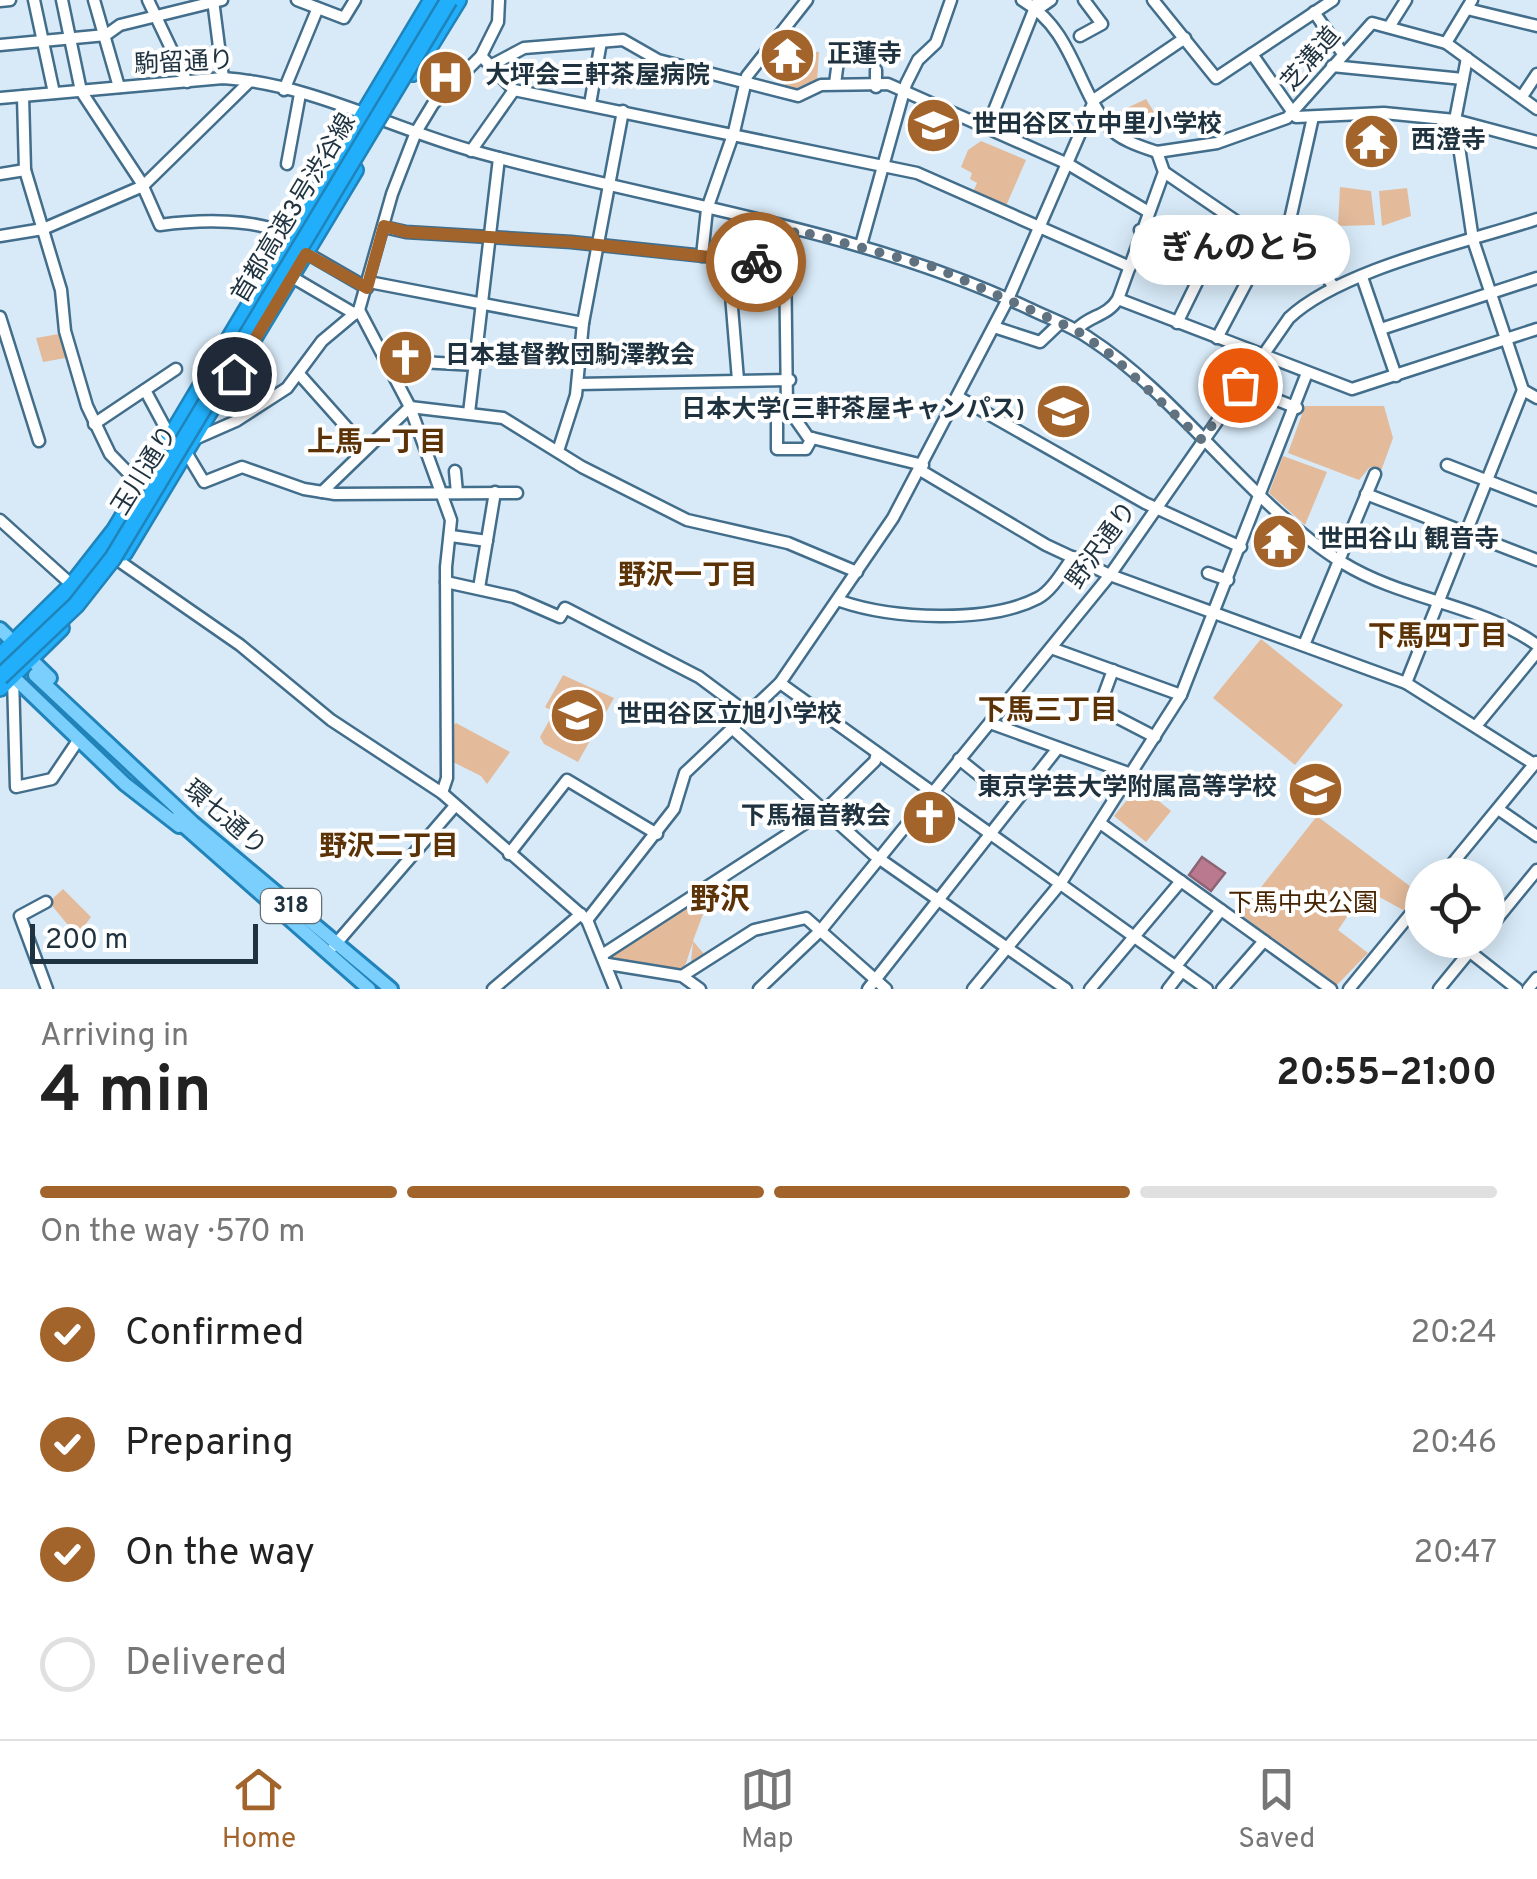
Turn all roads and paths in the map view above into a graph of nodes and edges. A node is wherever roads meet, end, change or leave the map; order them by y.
1 (0, 0) edge
2 (10, 0) edge
3 (34, 0) edge
4 (62, 0) edge
5 (94, 0) edge
6 (148, 0) edge
7 (297, 0) edge
8 (355, 0) edge
9 (435, 0) edge
10 (449, 0) edge
11 (458, 0) edge
12 (499, 0) edge
13 (807, 0) edge
14 (951, 0) edge
15 (1022, 0) edge
16 (1050, 0) edge
17 (1084, 0) edge
18 (1153, 0) edge
19 (1333, 0) edge
20 (1406, 0) edge
21 (216, 1) edge
22 (1038, 5) edge
23 (1470, 5) edge
24 (318, 10) junction
25 (1314, 12) junction
26 (156, 16) junction
27 (1537, 26) edge
28 (1389, 27) junction
29 (106, 34) junction
30 (1080, 36) dead end
31 (1185, 38) junction
32 (71, 40) junction
33 (601, 42) junction
34 (42, 43) junction
35 (1446, 44) junction
36 (0, 45) edge
37 (839, 54) dead end
38 (1252, 54) junction
39 (1342, 54) junction
40 (480, 56) junction
41 (1467, 58) junction
42 (492, 65) junction
43 (1332, 66) junction
44 (876, 70) dead end
45 (1537, 74) edge
46 (223, 78) junction
47 (747, 78) junction
48 (1463, 79) junction
49 (250, 81) junction
50 (187, 82) junction
51 (835, 84) junction
52 (119, 87) junction
53 (876, 87) junction
54 (904, 89) junction
55 (81, 90) junction
56 (284, 90) junction
57 (514, 90) junction
58 (54, 93) junction
59 (300, 94) junction
60 (1523, 94) junction
61 (23, 96) junction
62 (0, 98) edge
63 (1095, 100) junction
64 (590, 104) junction
65 (1537, 109) edge
66 (623, 110) junction
67 (366, 112) junction
68 (1292, 112) junction
69 (1312, 117) junction
70 (385, 119) junction
71 (1455, 120) junction
72 (987, 128) junction
73 (416, 132) junction
74 (734, 132) junction
75 (1537, 142) edge
76 (471, 151) junction
77 (1157, 152) junction
78 (500, 158) junction
79 (287, 164) dead end
80 (884, 164) junction
81 (1068, 164) junction
82 (25, 170) junction
83 (1164, 172) junction
84 (0, 174) edge
85 (142, 186) junction
86 (608, 187) junction
87 (707, 208) junction
88 (1147, 211) junction
89 (1229, 217) junction
90 (1537, 219) edge
91 (384, 226) junction
92 (1040, 226) junction
93 (44, 229) junction
94 (795, 230) junction
95 (1140, 230) junction
96 (0, 236) edge
97 (290, 236) junction
98 (490, 236) junction
99 (1472, 240) junction
100 (861, 245) junction
101 (597, 246) junction
102 (1283, 251) junction
103 (306, 254) junction
104 (785, 254) junction
105 (702, 256) junction
106 (728, 259) junction
107 (1206, 262) junction
108 (1130, 267) junction
109 (1252, 272) dead end
110 (1362, 276) junction
111 (292, 277) junction
112 (1537, 278) edge
113 (368, 285) junction
114 (1334, 287) junction
115 (1491, 293) junction
116 (1008, 299) junction
117 (1118, 299) junction
118 (484, 304) junction
119 (357, 312) junction
120 (0, 318) edge
121 (1177, 322) junction
122 (584, 323) junction
123 (1060, 323) junction
124 (994, 327) junction
125 (1381, 329) junction
126 (1537, 329) edge
127 (1076, 330) junction
128 (1217, 338) junction
129 (1506, 340) junction
130 (1260, 355) junction
131 (420, 362) dead end
132 (476, 365) junction
133 (176, 369) dead end
134 (1307, 373) junction
135 (300, 375) junction
136 (1396, 376) junction
137 (738, 380) junction
138 (790, 380) junction
139 (578, 384) junction
140 (1240, 385) junction
141 (145, 390) junction
142 (1523, 390) junction
143 (960, 398) junction
144 (1537, 398) edge
145 (410, 407) junction
146 (787, 407) junction
147 (1297, 408) junction
148 (469, 413) junction
149 (94, 424) junction
150 (166, 429) dead end
151 (812, 438) junction
152 (1202, 440) junction
153 (39, 441) dead end
154 (190, 446) junction
155 (366, 448) junction
156 (558, 451) junction
157 (1447, 465) dead end
158 (922, 468) junction
159 (455, 471) dead end
160 (1375, 474) dead end
161 (1486, 481) junction
162 (141, 486) junction
163 (322, 492) junction
164 (495, 492) junction
165 (457, 493) junction
166 (517, 493) dead end
167 (443, 494) junction
168 (1366, 494) junction
169 (1262, 495) junction
170 (1537, 500) edge
171 (1155, 508) junction
172 (0, 520) edge
173 (1466, 532) junction
174 (451, 536) junction
175 (487, 541) junction
176 (1241, 547) junction
177 (1074, 556) junction
178 (1537, 560) edge
179 (119, 561) junction
180 (1340, 561) junction
181 (857, 572) junction
182 (1208, 572) dead end
183 (1110, 575) junction
184 (1228, 580) junction
185 (446, 582) junction
186 (72, 585) junction
187 (479, 588) junction
188 (840, 601) junction
189 (1437, 601) junction
190 (1214, 614) junction
191 (3, 641) edge
192 (1304, 646) junction
193 (1051, 648) junction
194 (1537, 649) edge
195 (0, 664) edge
196 (1113, 670) junction
197 (18, 676) edge
198 (780, 682) junction
199 (1406, 683) junction
200 (1181, 695) junction
201 (750, 716) junction
202 (990, 723) junction
203 (1476, 726) junction
204 (734, 730) junction
205 (1155, 737) junction
206 (79, 739) junction
207 (1033, 739) junction
208 (1058, 748) junction
209 (1025, 750) dead end
210 (877, 752) junction
211 (959, 759) junction
212 (1536, 762) edge
213 (1131, 774) junction
214 (995, 788) dead end
215 (442, 792) junction
216 (933, 792) junction
217 (454, 807) junction
218 (1498, 809) junction
219 (824, 811) junction
220 (1100, 823) junction
221 (189, 825) junction
222 (657, 834) junction
223 (993, 836) junction
224 (1537, 836) edge
225 (510, 854) junction
226 (880, 858) junction
227 (1457, 858) edge
228 (1537, 870) edge
229 (1181, 880) junction
230 (1060, 884) junction
231 (941, 899) junction
232 (46, 902) dead end
233 (1505, 909) edge
234 (1221, 910) junction
235 (584, 917) junction
236 (1405, 925) edge
237 (820, 930) junction
238 (1134, 937) junction
239 (1264, 941) junction
240 (331, 948) junction
241 (1008, 948) junction
242 (1464, 958) edge
243 (1479, 958) edge
244 (605, 960) junction
245 (1179, 969) junction
246 (682, 976) junction
247 (1537, 978) edge
248 (871, 985) edge
249 (46, 989) edge
250 (370, 989) edge
251 (390, 989) edge
252 (492, 989) edge
253 (615, 989) edge
254 (700, 989) edge
255 (760, 989) edge
256 (886, 989) edge
257 (972, 989) edge
258 (1066, 989) edge
259 (1090, 989) edge
260 (1168, 989) edge
261 (1207, 989) edge
262 (1222, 989) edge
263 (1331, 989) edge
264 (1349, 989) edge
265 (1439, 989) edge
266 (1518, 989) edge
267 (1528, 989) edge

1 - 2 street
3 - 34 street
4 - 32 street
5 - 29 street
6 - 26 street
7 - 24 street
8 - 24 street
9 - 67 highway, 玉川通り
9 - 195 highway, 首都高速3号渋谷線
10 - 197 highway, 首都高速3号渋谷線, bridge
11 - 70 highway, 玉川通り
12 - 40 street
13 - 47 street
14 - 54 street
15 - 22 street
16 - 22 street
17 - 30 street
18 - 31 street
19 - 25 street
20 - 28 street
21 - 26 street
21 - 46 street
22 - 63 street
22 - 72 street
23 - 27 street
23 - 35 street
24 - 56 street
25 - 38 street
25 - 39 street
26 - 29 street
26 - 50 street
28 - 35 street
28 - 39 street, 芝溝道
29 - 32 street
29 - 52 street
31 - 38 street
31 - 63 street
32 - 34 street
32 - 55 street
33 - 42 street
33 - 47 street
33 - 64 street
34 - 36 street
34 - 58 street
35 - 41 street
37 - 51 street
38 - 68 street
39 - 43 street, 芝溝道
40 - 42 street
40 - 73 street
41 - 48 street
41 - 60 street
42 - 57 street
43 - 48 street
43 - 68 street, 芝溝道
44 - 53 street
45 - 60 street
46 - 49 street, 駒留通り
46 - 50 street, 駒留通り
47 - 51 street
47 - 74 street
48 - 71 street
49 - 56 street, 駒留通り
49 - 85 street
50 - 52 street, 駒留通り
51 - 53 street
52 - 55 street, 駒留通り
53 - 54 street
54 - 72 street
54 - 80 street
55 - 58 street, 駒留通り
55 - 85 street
56 - 59 street, 駒留通り
57 - 64 street
57 - 76 street
58 - 61 street, 駒留通り
59 - 67 street, 駒留通り
59 - 79 street
60 - 65 street
61 - 62 street, 駒留通り
61 - 82 street
63 - 77 street
63 - 81 street
64 - 66 street
66 - 74 street
66 - 86 street
67 - 70 street, 駒留通り
67 - 97 highway, 玉川通り
68 - 69 street
68 - 77 street, 芝溝道
69 - 71 street
69 - 102 street
70 - 73 street, 駒留通り
70 - 103 highway, 玉川通り
71 - 75 street
71 - 99 street
72 - 81 street
73 - 76 street, 駒留通り
73 - 91 street
74 - 80 street
74 - 87 street
76 - 78 street, 駒留通り
77 - 83 street
78 - 86 street, 駒留通り
78 - 98 street
80 - 92 street
80 - 100 street
81 - 88 street
81 - 92 street
82 - 84 street
82 - 93 street
83 - 88 street
83 - 89 street
85 - 93 street
85 - 97 street
86 - 87 street, 駒留通り
86 - 101 street
87 - 94 street, 駒留通り
87 - 105 street
88 - 95 street
89 - 102 street
89 - 107 street
90 - 99 street, 野沢通り
91 - 98 street
91 - 113 street
92 - 108 street
92 - 116 street
93 - 96 street
93 - 149 street
94 - 100 street, 駒留通り
94 - 104 street
95 - 107 street
95 - 108 street
97 - 103 street
97 - 162 highway, 玉川通り
98 - 101 street
98 - 118 street
99 - 110 street, 野沢通り
99 - 115 street
100 - 116 street, 駒留通り
101 - 105 street
101 - 122 street
102 - 114 street
103 - 111 highway, 玉川通り
103 - 113 street
104 - 106 street
104 - 138 street
105 - 106 street
106 - 137 street
107 - 121 street
108 - 117 street
109 - 128 street
110 - 114 street, 野沢通り
110 - 125 street
111 - 119 street
111 - 154 highway, 玉川通り
112 - 115 street
113 - 118 street
113 - 119 street
114 - 130 street, 野沢通り
115 - 125 street
115 - 129 street
116 - 123 street, 駒留通り
116 - 124 street
117 - 121 street
117 - 127 street
118 - 122 street
118 - 132 street
119 - 135 street
119 - 145 street
120 - 153 street
121 - 128 street
122 - 139 street
123 - 124 street
123 - 127 street, 駒留通り
124 - 143 street
125 - 136 street
126 - 129 street
127 - 152 street, 駒留通り
128 - 130 street
129 - 136 street
129 - 142 street
130 - 134 street
130 - 140 street, 野沢通り
131 - 132 street
132 - 148 street
133 - 141 street
134 - 136 street
134 - 147 street
135 - 154 street
135 - 155 street
137 - 138 street
137 - 139 street
138 - 146 street
139 - 156 street
140 - 147 street
140 - 152 street, 野沢通り
141 - 149 street
141 - 150 street
142 - 144 street
142 - 161 street
143 - 158 street
143 - 171 street
145 - 148 street
145 - 155 street
145 - 167 street
146 - 151 street
146 - 151 street
147 - 169 street
148 - 156 street
149 - 162 street
151 - 158 street
152 - 169 street, 駒留通り
152 - 171 street, 野沢通り
154 - 163 street
154 - 179 highway, 玉川通り
155 - 163 street
156 - 181 street
157 - 161 street
158 - 177 street
158 - 181 street
159 - 165 street
160 - 168 street
161 - 170 street
161 - 173 street
162 - 186 highway, 玉川通り
163 - 167 street
164 - 165 street
164 - 166 street
164 - 175 street
165 - 167 street
167 - 174 street
168 - 173 street
168 - 180 street
169 - 176 street
169 - 180 street, 駒留通り
171 - 176 street
171 - 183 street, 野沢通り
172 - 186 street
173 - 178 street
173 - 189 street
174 - 175 street
174 - 185 street
175 - 187 street
176 - 184 street
177 - 183 street
177 - 188 street
179 - 197 highway, 玉川通り
179 - 215 street
180 - 189 street, 駒留通り
180 - 192 street
181 - 188 street
182 - 184 street
183 - 190 street
183 - 193 street, 野沢通り
184 - 190 street
185 - 187 street
185 - 215 street
186 - 191 highway, 玉川通り
187 - 201 street
188 - 198 street
189 - 194 street, 駒留通り
189 - 199 street
190 - 192 street
190 - 200 street
191 - 197 main road
192 - 199 street
193 - 196 street
193 - 202 street, 野沢通り
194 - 203 street
195 - 197 main road
196 - 200 street
196 - 205 street
197 - 206 main road
197 - 206 street
197 - 221 main road, 環七通り / 318
197 - 221 main road
198 - 201 street
198 - 210 street
199 - 203 street
200 - 205 street
201 - 204 street
202 - 207 street
202 - 211 street, 野沢通り
203 - 212 street
204 - 219 street
204 - 222 street
205 - 213 street
206 - 221 main road
207 - 208 street
207 - 209 street
208 - 213 street
208 - 223 street
210 - 216 street
210 - 219 street
211 - 214 street
211 - 216 street, 野沢通り
212 - 218 street
213 - 220 street
215 - 217 street
216 - 223 street
216 - 226 street, 野沢通り
217 - 225 street
217 - 240 street
218 - 224 street
218 - 227 street
219 - 226 street
219 - 244 street
220 - 229 street
220 - 230 street
221 - 240 main road, 環七通り / 318
222 - 225 street
222 - 235 street
223 - 230 street
223 - 231 street
225 - 235 street
226 - 231 street
226 - 237 street, 野沢通り
228 - 233 street
229 - 234 street
229 - 238 street
230 - 238 street
230 - 241 street
231 - 241 street
231 - 248 street
232 - 249 street
234 - 239 street
234 - 245 street
235 - 244 street
235 - 252 street
236 - 264 street
237 - 246 street
237 - 248 street
237 - 255 street, 野沢通り
238 - 245 street
238 - 259 street
239 - 262 street
239 - 263 street
240 - 250 main road, 環七通り / 318
240 - 251 main road, 環七通り / 318
241 - 257 street
241 - 258 street
242 - 265 street
243 - 266 street
244 - 246 street
244 - 253 street
245 - 260 street
245 - 261 street
246 - 254 street
247 - 267 street
248 - 256 street

